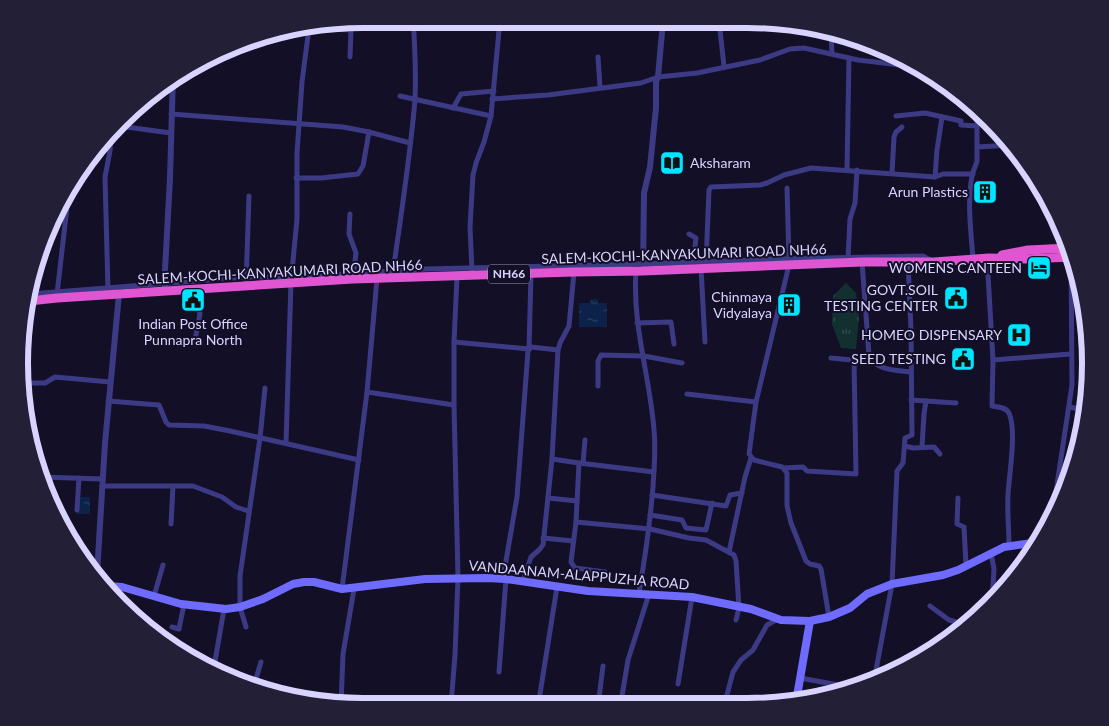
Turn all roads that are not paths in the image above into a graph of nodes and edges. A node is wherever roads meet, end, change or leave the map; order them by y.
1 (413, 28) edge
2 (499, 28) edge
3 (662, 28) edge
4 (720, 28) edge
5 (330, 29) edge
6 (308, 32) edge
7 (831, 39) edge
8 (832, 54) junction
9 (598, 57) dead end
10 (350, 58) dead end
11 (849, 58) junction
12 (899, 65) edge
13 (724, 66) junction
14 (658, 76) junction
15 (172, 87) edge
16 (600, 87) junction
17 (494, 91) junction
18 (400, 96) dead end
19 (414, 100) junction
20 (492, 100) junction
21 (454, 108) junction
22 (171, 114) junction
23 (491, 116) junction
24 (896, 116) dead end
25 (942, 117) junction
26 (977, 120) edge
27 (299, 123) junction
28 (977, 126) junction
29 (125, 127) edge
30 (902, 127) dead end
31 (369, 132) junction
32 (171, 133) junction
33 (110, 143) edge
34 (410, 144) junction
35 (1001, 146) edge
36 (977, 147) junction
37 (847, 170) junction
38 (857, 170) junction
39 (892, 173) junction
40 (973, 174) junction
41 (935, 177) junction
42 (296, 178) junction
43 (786, 188) dead end
44 (249, 196) dead end
45 (67, 204) edge
46 (350, 214) dead end
47 (689, 234) dead end
48 (695, 246) dead end
49 (1063, 253) edge
50 (848, 258) junction
51 (988, 258) junction
52 (973, 259) junction
53 (789, 262) junction
54 (862, 262) junction
55 (908, 262) junction
56 (934, 262) junction
57 (705, 266) junction
58 (640, 269) junction
59 (472, 272) junction
60 (574, 272) junction
61 (531, 273) junction
62 (392, 275) junction
63 (353, 277) junction
64 (458, 277) junction
65 (377, 279) junction
66 (291, 280) junction
67 (1071, 280) edge
68 (246, 281) junction
69 (165, 288) junction
70 (200, 289) junction
71 (109, 291) junction
72 (35, 294) edge
73 (57, 294) junction
74 (119, 294) junction
75 (34, 300) edge
76 (637, 323) junction
77 (195, 340) dead end
78 (454, 342) junction
79 (706, 342) dead end
80 (674, 344) dead end
81 (529, 348) junction
82 (558, 350) junction
83 (1071, 354) junction
84 (644, 356) junction
85 (830, 358) dead end
86 (854, 360) junction
87 (993, 360) junction
88 (872, 362) junction
89 (682, 363) dead end
90 (911, 372) junction
91 (110, 382) junction
92 (28, 383) edge
93 (598, 386) dead end
94 (265, 388) dead end
95 (367, 392) junction
96 (687, 394) dead end
97 (911, 400) junction
98 (108, 401) junction
99 (756, 402) junction
100 (926, 402) junction
101 (956, 403) dead end
102 (454, 405) junction
103 (1070, 407) junction
104 (1079, 409) edge
105 (260, 438) junction
106 (585, 440) dead end
107 (286, 443) junction
108 (905, 446) junction
109 (922, 447) junction
110 (940, 454) dead end
111 (751, 458) junction
112 (552, 459) junction
113 (358, 460) junction
114 (581, 463) junction
115 (784, 468) junction
116 (654, 472) junction
117 (47, 477) edge
118 (79, 478) junction
119 (102, 482) junction
120 (173, 486) junction
121 (1057, 489) edge
122 (742, 493) junction
123 (652, 496) junction
124 (548, 498) junction
125 (958, 498) dead end
126 (577, 502) junction
127 (712, 504) junction
128 (77, 510) dead end
129 (248, 511) junction
130 (650, 515) junction
131 (576, 522) junction
132 (171, 524) dead end
133 (650, 529) junction
134 (543, 538) junction
135 (573, 541) junction
136 (1029, 543) edge
137 (1009, 546) junction
138 (729, 552) junction
139 (990, 553) junction
140 (163, 565) dead end
141 (966, 565) junction
142 (98, 568) edge
143 (605, 572) dead end
144 (458, 577) junction
145 (504, 578) junction
146 (523, 581) junction
147 (892, 584) junction
148 (113, 586) edge
149 (557, 587) junction
150 (354, 589) junction
151 (342, 590) junction
152 (993, 590) edge
153 (639, 593) junction
154 (649, 594) junction
155 (154, 596) junction
156 (692, 597) junction
157 (184, 604) junction
158 (930, 606) dead end
159 (240, 607) junction
160 (739, 608) junction
161 (224, 609) junction
162 (829, 617) junction
163 (778, 619) junction
164 (736, 620) dead end
165 (810, 621) junction
166 (958, 622) edge
167 (172, 627) dead end
168 (246, 627) dead end
169 (261, 662) dead end
170 (215, 664) edge
171 (603, 666) dead end
172 (499, 672) dead end
173 (876, 672) edge
174 (800, 678) junction
175 (255, 681) edge
176 (678, 684) dead end
177 (839, 685) edge
178 (540, 694) dead end
179 (797, 695) edge
180 (341, 698) edge
181 (452, 698) edge
182 (599, 698) edge
183 (622, 698) edge
184 (726, 698) edge

1 - 19 street
2 - 17 street
3 - 14 street
4 - 13 street
5 - 10 street
6 - 27 street
7 - 8 street
8 - 11 street
8 - 13 street
9 - 16 street
11 - 12 street
11 - 37 street
13 - 14 street
14 - 16 street
14 - 58 street
15 - 22 street
16 - 20 street
17 - 20 street
17 - 21 street
18 - 19 street
19 - 21 street
19 - 34 street
20 - 23 street
21 - 23 street
22 - 27 street
22 - 32 street
23 - 59 street
24 - 25 street
25 - 28 street
25 - 41 street
26 - 28 street
27 - 31 street
27 - 42 street
28 - 36 street
29 - 32 street
30 - 39 street
31 - 34 street
31 - 42 street
32 - 69 street
33 - 71 street
34 - 62 street
35 - 36 street
36 - 40 street
37 - 38 street
37 - 57 street
38 - 39 street
38 - 50 street
39 - 41 street
40 - 41 street
40 - 52 street
42 - 66 street
43 - 53 street
44 - 68 street
45 - 73 street
46 - 63 street
47 - 48 street
49 - 51 highway, NH66
50 - 53 street
50 - 56 street
51 - 52 highway, SALEM-KOCHI-KANYAKUMARI ROAD NH66 / NH66
51 - 87 street
52 - 56 highway, SALEM-KOCHI-KANYAKUMARI ROAD NH66 / NH66
53 - 54 highway, SALEM-KOCHI-KANYAKUMARI ROAD NH66 / NH66
53 - 57 highway, SALEM-KOCHI-KANYAKUMARI ROAD NH66 / NH66
53 - 99 street
54 - 55 highway, SALEM-KOCHI-KANYAKUMARI ROAD NH66 / NH66
54 - 88 street
55 - 56 highway, SALEM-KOCHI-KANYAKUMARI ROAD NH66 / NH66
55 - 90 street
57 - 58 highway, SALEM-KOCHI-KANYAKUMARI ROAD NH66 / NH66
57 - 79 street
58 - 59 street
58 - 60 highway, SALEM-KOCHI-KANYAKUMARI ROAD NH66 / NH66
58 - 76 street
59 - 61 highway, SALEM-KOCHI-KANYAKUMARI ROAD NH66 / NH66
59 - 62 street
59 - 64 highway, SALEM-KOCHI-KANYAKUMARI ROAD NH66 / NH66
60 - 61 highway, SALEM-KOCHI-KANYAKUMARI ROAD NH66 / NH66
60 - 82 street
61 - 81 street
62 - 63 street
62 - 64 highway, SALEM-KOCHI-KANYAKUMARI ROAD NH66 / NH66
62 - 65 highway, SALEM-KOCHI-KANYAKUMARI ROAD NH66 / NH66
63 - 65 highway, SALEM-KOCHI-KANYAKUMARI ROAD NH66 / NH66
63 - 66 highway, SALEM-KOCHI-KANYAKUMARI ROAD NH66 / NH66
64 - 78 street
65 - 95 street
66 - 68 highway, SALEM-KOCHI-KANYAKUMARI ROAD NH66 / NH66
66 - 107 street
67 - 83 street
68 - 69 street
68 - 70 highway, SALEM-KOCHI-KANYAKUMARI ROAD NH66 / NH66
69 - 70 highway, SALEM-KOCHI-KANYAKUMARI ROAD NH66 / NH66
69 - 71 street
69 - 74 highway, SALEM-KOCHI-KANYAKUMARI ROAD NH66 / NH66
70 - 77 street
71 - 73 highway, SALEM-KOCHI-KANYAKUMARI ROAD NH66 / NH66
71 - 74 highway, SALEM-KOCHI-KANYAKUMARI ROAD NH66 / NH66
72 - 73 street
73 - 75 highway, SALEM-KOCHI-KANYAKUMARI ROAD NH66 / NH66
74 - 91 street
76 - 80 street
76 - 84 street
78 - 81 street
78 - 102 street
81 - 82 street
81 - 145 street
82 - 112 street
83 - 87 street
83 - 103 street
84 - 89 street
84 - 93 street
84 - 116 street
85 - 86 street
86 - 88 street
86 - 115 street
87 - 137 street
88 - 90 street
90 - 97 street
91 - 92 street
91 - 98 street
94 - 105 street
95 - 102 street
95 - 113 street
96 - 99 street
97 - 100 street
97 - 108 street
98 - 105 street
98 - 119 street
99 - 111 street
100 - 101 street
100 - 109 street
102 - 144 street
103 - 104 street
103 - 121 street
105 - 107 street
105 - 129 street
106 - 114 street
107 - 113 street
108 - 109 street
108 - 147 street
109 - 110 street
111 - 115 street
111 - 122 street
112 - 114 street
112 - 124 street
113 - 151 street
114 - 116 street
114 - 126 street
115 - 162 street
116 - 123 street
117 - 118 street
118 - 119 street
118 - 128 street
119 - 120 street
119 - 142 street
120 - 129 street
120 - 132 street
122 - 127 street
122 - 138 street
123 - 127 street
123 - 130 street
124 - 126 street
124 - 134 street
125 - 141 street
126 - 131 street
127 - 130 street
129 - 159 street
130 - 133 street
131 - 133 street
131 - 135 street
133 - 138 street
133 - 153 street
134 - 135 street
134 - 146 street
135 - 143 street
136 - 137 main road, VANDAANAM-ALAPPUZHA ROAD
137 - 139 main road, VANDAANAM-ALAPPUZHA ROAD
138 - 160 street
139 - 141 main road, VANDAANAM-ALAPPUZHA ROAD
139 - 152 street
140 - 155 street
141 - 147 main road, VANDAANAM-ALAPPUZHA ROAD
144 - 145 main road, VANDAANAM-ALAPPUZHA ROAD
144 - 150 main road, VANDAANAM-ALAPPUZHA ROAD
144 - 181 street
145 - 146 main road, VANDAANAM-ALAPPUZHA ROAD
145 - 172 street
146 - 149 main road, VANDAANAM-ALAPPUZHA ROAD
147 - 162 main road, VANDAANAM-ALAPPUZHA ROAD
147 - 173 street
148 - 155 main road, VANDAANAM-ALAPPUZHA ROAD
149 - 153 main road, VANDAANAM-ALAPPUZHA ROAD
149 - 178 street
150 - 151 main road, VANDAANAM-ALAPPUZHA ROAD
150 - 180 street
151 - 159 main road, VANDAANAM-ALAPPUZHA ROAD
153 - 154 main road, VANDAANAM-ALAPPUZHA ROAD
154 - 156 main road, VANDAANAM-ALAPPUZHA ROAD
154 - 183 street
155 - 157 main road, VANDAANAM-ALAPPUZHA ROAD
156 - 160 main road, VANDAANAM-ALAPPUZHA ROAD
156 - 176 street
157 - 161 main road, VANDAANAM-ALAPPUZHA ROAD
157 - 167 street
158 - 166 street
159 - 161 main road, VANDAANAM-ALAPPUZHA ROAD
159 - 168 street
160 - 163 main road, VANDAANAM-ALAPPUZHA ROAD
160 - 164 street
161 - 170 street
162 - 165 main road, VANDAANAM-ALAPPUZHA ROAD
163 - 165 main road, VANDAANAM-ALAPPUZHA ROAD
163 - 184 street
165 - 174 main road
169 - 175 street
171 - 182 street
174 - 177 street
174 - 179 main road

